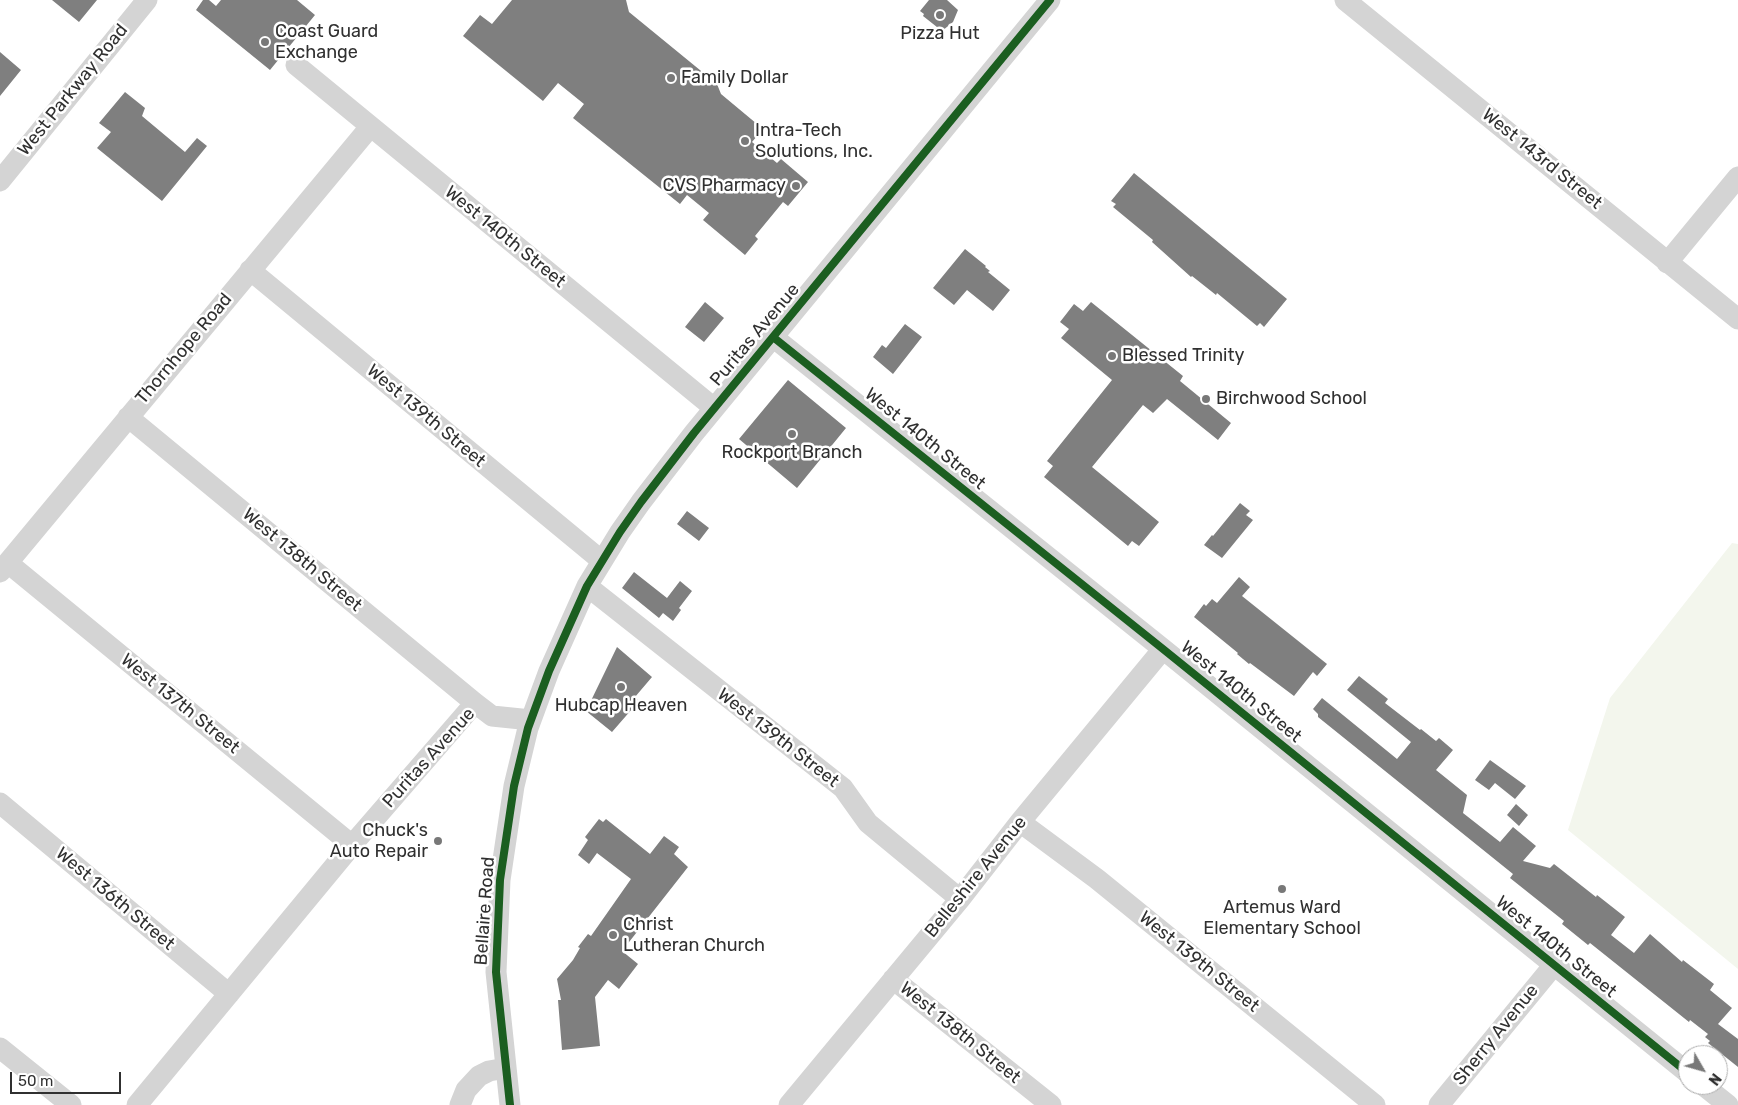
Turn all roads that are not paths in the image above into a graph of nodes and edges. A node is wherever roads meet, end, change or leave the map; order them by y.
1 (147, 0) edge
2 (1050, 0) edge
3 (1345, 0) edge
4 (296, 65) dead end
5 (370, 127) junction
6 (1738, 177) edge
7 (0, 181) edge
8 (1668, 263) junction
9 (250, 270) junction
10 (1738, 320) edge
11 (773, 337) junction
12 (714, 408) junction
13 (128, 417) junction
14 (602, 561) junction
15 (4, 568) edge
16 (587, 586) junction
17 (1163, 649) junction
18 (475, 703) junction
19 (531, 720) junction
20 (0, 803) edge
21 (1020, 822) junction
22 (352, 846) junction
23 (960, 899) junction
24 (1554, 965) junction
25 (893, 979) junction
26 (229, 994) junction
27 (0, 1048) edge
28 (1678, 1065) edge
29 (506, 1068) junction
30 (72, 1105) edge
31 (137, 1105) edge
32 (460, 1105) edge
33 (510, 1105) edge
34 (789, 1105) edge
35 (1051, 1105) edge
36 (1375, 1105) edge
37 (1439, 1105) edge

1 - 7 street, West Parkway Road
2 - 11 street, Puritas Avenue
3 - 8 street, West 143rd Street
4 - 5 street, West 140th Street
5 - 9 street, Thornhope Road
5 - 12 street, West 140th Street
6 - 8 street
8 - 10 street, West 143rd Street
9 - 13 street, Thornhope Road
9 - 14 street, West 139th Street
11 - 12 street, Puritas Avenue
11 - 17 street, West 140th Street
12 - 14 street, Puritas Avenue
13 - 15 street, Thornhope Road
13 - 18 street, West 138th Street
14 - 16 street, Puritas Avenue
15 - 22 street, West 137th Street
16 - 19 street, Puritas Avenue
16 - 23 street, West 139th Street
17 - 21 street, Belleshire Avenue
17 - 24 street, West 140th Street
18 - 19 street, Puritas Avenue
18 - 22 street, Puritas Avenue
19 - 29 street, Bellaire Road
20 - 26 street, West 136th Street
21 - 23 street, Belleshire Avenue
21 - 36 street, West 139th Street
22 - 26 street, Puritas Avenue
23 - 25 street, Belleshire Avenue
24 - 28 street, West 140th Street
24 - 37 street, Sherry Avenue
25 - 34 street, Belleshire Avenue
25 - 35 street, West 138th Street
26 - 31 street, Puritas Avenue
27 - 30 street
29 - 32 street
29 - 33 street, Bellaire Road

